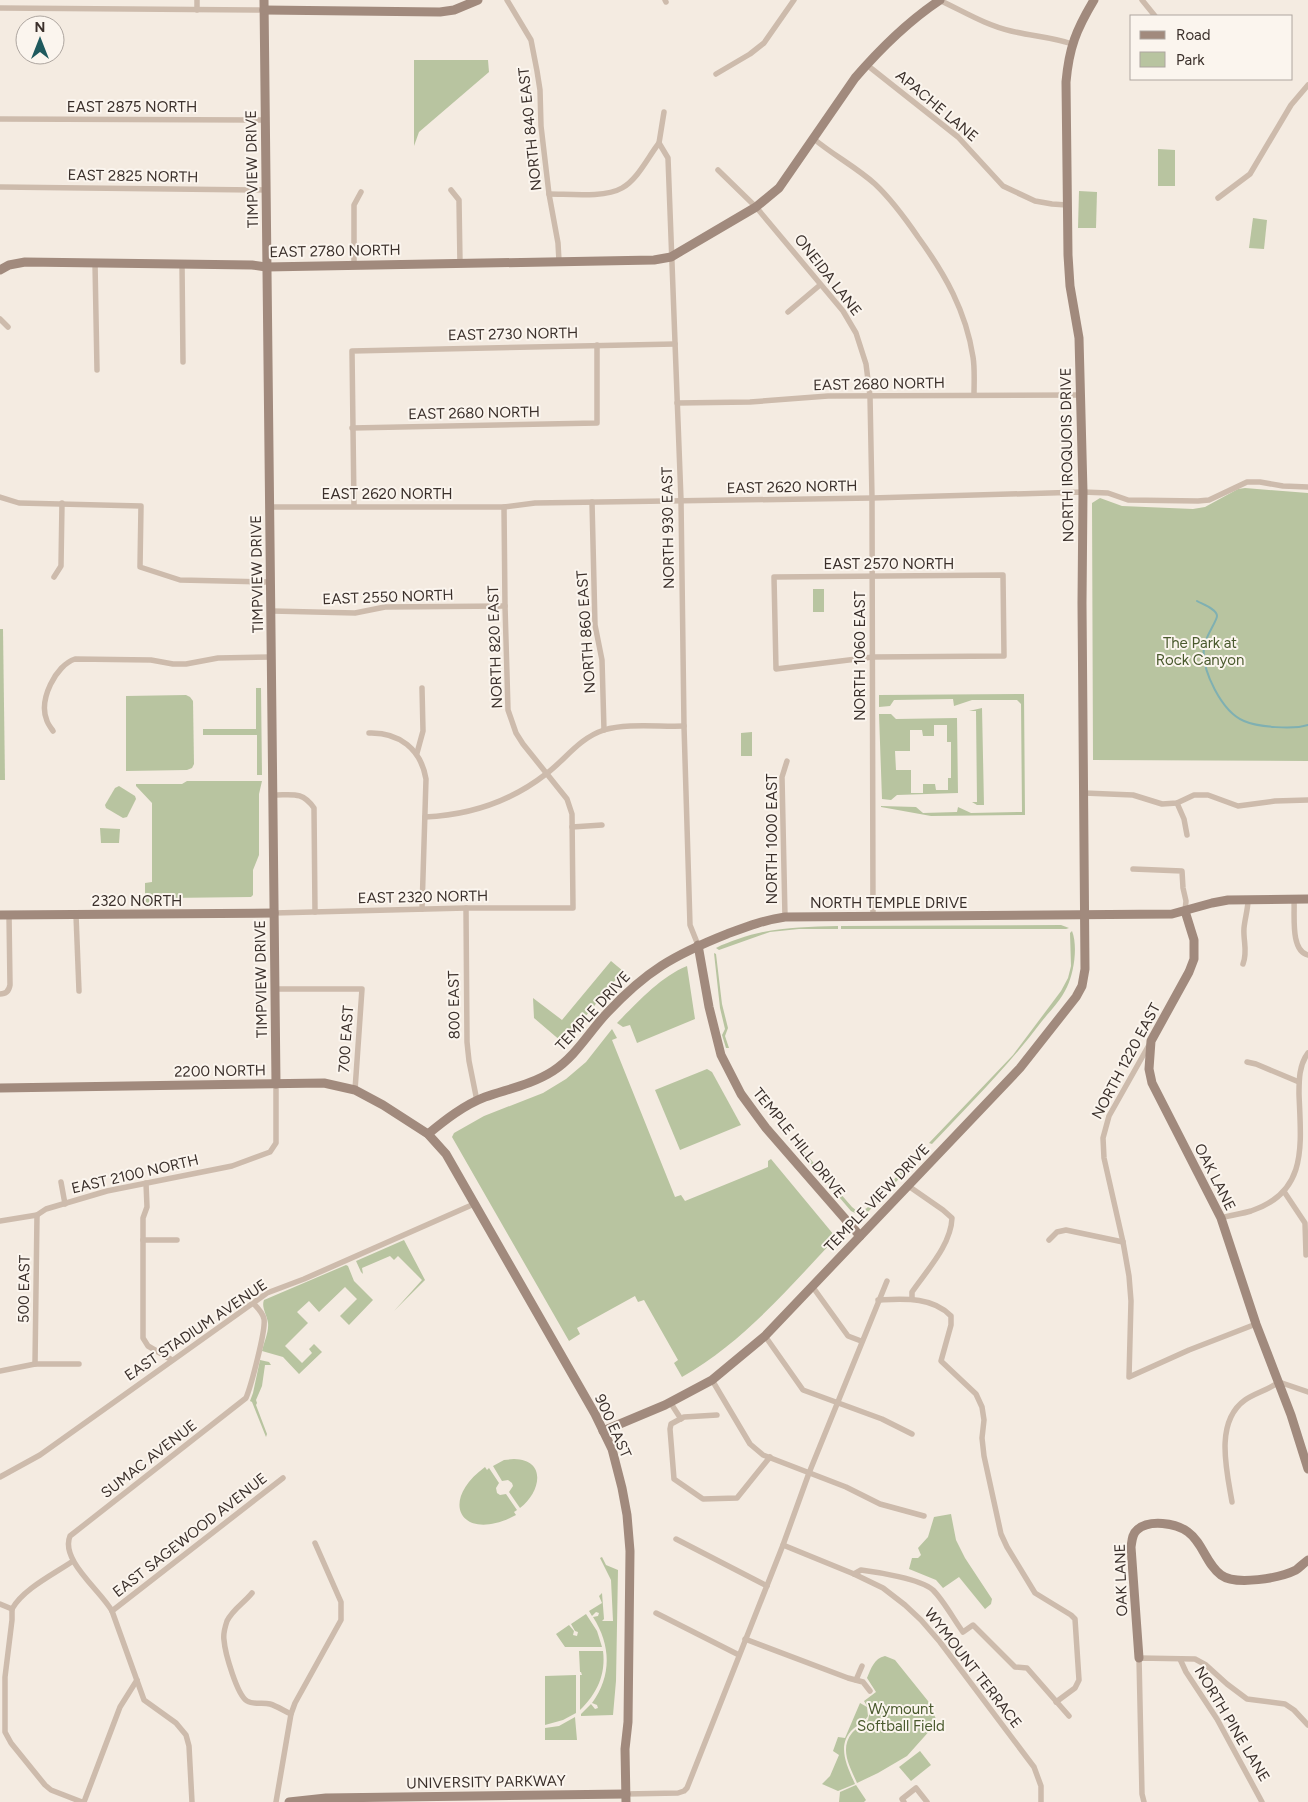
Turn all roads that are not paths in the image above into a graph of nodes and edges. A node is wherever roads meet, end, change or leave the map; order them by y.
1 (197, 0) edge
2 (264, 0) edge
3 (478, 0) edge
4 (506, 0) edge
5 (940, 0) edge
6 (1094, 0) edge
7 (1142, 0) edge
8 (791, 1) edge
9 (0, 8) edge
10 (197, 10) junction
11 (264, 10) junction
12 (1155, 15) edge
13 (1072, 44) junction
14 (866, 64) junction
15 (716, 74) dead end
16 (1308, 85) edge
17 (664, 112) dead end
18 (0, 119) edge
19 (265, 120) junction
20 (814, 139) junction
21 (658, 143) junction
22 (718, 170) dead end
23 (0, 187) edge
24 (266, 190) junction
25 (450, 190) dead end
26 (361, 192) dead end
27 (549, 194) junction
28 (1218, 198) dead end
29 (1067, 205) junction
30 (756, 207) junction
31 (671, 257) junction
32 (559, 261) junction
33 (95, 263) junction
34 (460, 263) junction
35 (182, 264) junction
36 (354, 265) junction
37 (266, 266) junction
38 (0, 270) edge
39 (820, 285) junction
40 (788, 312) dead end
41 (0, 319) edge
42 (8, 327) dead end
43 (675, 344) junction
44 (597, 345) junction
45 (183, 362) dead end
46 (97, 370) dead end
47 (974, 395) junction
48 (1081, 395) junction
49 (870, 396) junction
50 (677, 403) junction
51 (352, 428) junction
52 (1308, 487) edge
53 (1083, 492) junction
54 (0, 497) edge
55 (872, 498) junction
56 (681, 500) junction
57 (592, 502) junction
58 (62, 503) junction
59 (354, 506) junction
60 (270, 507) junction
61 (504, 507) junction
62 (873, 576) junction
63 (54, 577) dead end
64 (271, 582) junction
65 (505, 606) junction
66 (272, 612) junction
67 (272, 657) junction
68 (873, 657) junction
69 (422, 688) dead end
70 (684, 726) junction
71 (604, 730) junction
72 (54, 731) dead end
73 (369, 733) dead end
74 (417, 753) junction
75 (787, 761) dead end
76 (548, 774) junction
77 (1084, 793) junction
78 (273, 795) junction
79 (1308, 800) edge
80 (1177, 803) junction
81 (426, 817) junction
82 (602, 825) dead end
83 (572, 827) junction
84 (1187, 835) dead end
85 (1133, 869) dead end
86 (1308, 899) edge
87 (1248, 900) junction
88 (1294, 900) junction
89 (466, 908) junction
90 (573, 908) joint
91 (422, 909) junction
92 (1185, 911) junction
93 (315, 912) junction
94 (274, 913) junction
95 (4, 915) edge
96 (76, 915) junction
97 (1085, 916) junction
98 (785, 917) junction
99 (873, 917) junction
100 (698, 945) junction
101 (1308, 955) edge
102 (1243, 964) dead end
103 (275, 989) junction
104 (79, 991) dead end
105 (0, 994) edge
106 (1151, 1041) junction
107 (1308, 1054) edge
108 (1248, 1062) dead end
109 (1299, 1082) junction
110 (276, 1084) junction
111 (0, 1088) edge
112 (355, 1090) junction
113 (477, 1100) junction
114 (428, 1134) junction
115 (275, 1148) joint
116 (61, 1182) dead end
117 (146, 1183) junction
118 (907, 1185) junction
119 (1286, 1193) junction
120 (65, 1204) junction
121 (474, 1204) junction
122 (37, 1215) junction
123 (1221, 1218) junction
124 (0, 1221) edge
125 (860, 1236) junction
126 (143, 1240) junction
127 (177, 1240) dead end
128 (1049, 1240) dead end
129 (1123, 1242) junction
130 (1306, 1254) dead end
131 (887, 1281) dead end
132 (812, 1286) junction
133 (912, 1299) junction
134 (878, 1300) junction
135 (253, 1303) junction
136 (1256, 1324) junction
137 (765, 1336) junction
138 (862, 1341) junction
139 (172, 1360) junction
140 (35, 1364) junction
141 (79, 1364) dead end
142 (0, 1371) edge
143 (712, 1380) junction
144 (1279, 1382) junction
145 (1308, 1392) edge
146 (670, 1402) junction
147 (837, 1402) junction
148 (718, 1415) dead end
149 (681, 1419) junction
150 (603, 1431) junction
151 (912, 1434) dead end
152 (770, 1457) junction
153 (1308, 1469) edge
154 (809, 1473) junction
155 (0, 1477) edge
156 (283, 1478) dead end
157 (1232, 1502) dead end
158 (924, 1516) dead end
159 (676, 1539) dead end
160 (315, 1543) dead end
161 (783, 1545) junction
162 (1308, 1560) edge
163 (73, 1561) junction
164 (854, 1574) junction
165 (767, 1586) junction
166 (252, 1593) dead end
167 (0, 1604) edge
168 (12, 1609) junction
169 (112, 1611) junction
170 (656, 1613) dead end
171 (745, 1639) junction
172 (739, 1655) junction
173 (1138, 1658) junction
174 (1180, 1659) junction
175 (862, 1666) dead end
176 (137, 1680) junction
177 (856, 1680) junction
178 (870, 1691) dead end
179 (1056, 1702) junction
180 (291, 1714) junction
181 (1069, 1716) dead end
182 (1308, 1725) edge
183 (626, 1798) edge
184 (83, 1802) edge
185 (192, 1802) edge
186 (276, 1802) edge
187 (289, 1802) edge
188 (904, 1802) edge
189 (927, 1802) edge
190 (1041, 1802) edge
191 (1144, 1802) edge
192 (1262, 1802) edge

1 - 10 street
2 - 11 street, TIMPVIEW DRIVE
3 - 11 street
4 - 27 street, NORTH 840 EAST
5 - 13 street
5 - 14 street
6 - 13 street, NORTH IROQUOIS DRIVE
7 - 12 street
8 - 15 street
9 - 10 street
10 - 11 street
11 - 19 street, TIMPVIEW DRIVE
13 - 29 street, NORTH IROQUOIS DRIVE
14 - 20 street
14 - 29 street, APACHE LANE
16 - 28 street
17 - 21 street
18 - 19 street, EAST 2875 NORTH
19 - 24 street, TIMPVIEW DRIVE
20 - 30 street
20 - 47 street
21 - 27 street
21 - 31 street, NORTH 930 EAST
22 - 30 street, ONEIDA LANE
23 - 24 street, EAST 2825 NORTH
24 - 37 street, TIMPVIEW DRIVE
25 - 34 street
26 - 36 street
27 - 32 street, NORTH 840 EAST
29 - 48 street, NORTH IROQUOIS DRIVE
30 - 31 street
30 - 39 street, ONEIDA LANE
31 - 32 street, EAST 2780 NORTH
31 - 43 street, NORTH 930 EAST
32 - 34 street, EAST 2780 NORTH
33 - 35 street, EAST 2780 NORTH
33 - 38 street, EAST 2780 NORTH
33 - 46 street
34 - 36 street, EAST 2780 NORTH
35 - 37 street, EAST 2780 NORTH
35 - 45 street
36 - 37 street, EAST 2780 NORTH
37 - 60 street, TIMPVIEW DRIVE
39 - 40 street
39 - 49 street, ONEIDA LANE
41 - 42 street
43 - 44 street, EAST 2730 NORTH
43 - 50 street, NORTH 930 EAST
44 - 51 street, EAST 2730 NORTH
44 - 51 street, EAST 2680 NORTH
47 - 48 street, EAST 2680 NORTH
47 - 49 street, EAST 2680 NORTH
48 - 53 street, NORTH IROQUOIS DRIVE
49 - 50 street, EAST 2680 NORTH
49 - 55 street, NORTH 1060 EAST
50 - 56 street, NORTH 930 EAST
51 - 59 street
52 - 53 street, EAST 2620 NORTH
53 - 55 street, EAST 2620 NORTH
53 - 77 street, NORTH IROQUOIS DRIVE
54 - 58 street
55 - 56 street, EAST 2620 NORTH
55 - 62 street, NORTH 1060 EAST
56 - 57 street, EAST 2620 NORTH
56 - 70 street, NORTH 930 EAST
57 - 61 street, EAST 2620 NORTH
57 - 71 street, NORTH 860 EAST
58 - 63 street
58 - 64 street
59 - 60 street, EAST 2620 NORTH
59 - 61 street, EAST 2620 NORTH
60 - 64 street, TIMPVIEW DRIVE
61 - 65 street, NORTH 820 EAST
62 - 68 street, NORTH 1060 EAST
62 - 68 street, EAST 2570 NORTH
62 - 68 street, EAST 2570 NORTH
64 - 66 street, TIMPVIEW DRIVE
65 - 66 street, EAST 2550 NORTH
65 - 76 street, NORTH 820 EAST
66 - 67 street, TIMPVIEW DRIVE
67 - 72 street
67 - 78 street, TIMPVIEW DRIVE
68 - 99 street, NORTH 1060 EAST
69 - 74 street
70 - 71 street
70 - 100 street, NORTH 930 EAST
71 - 76 street
73 - 74 street
74 - 81 street
75 - 98 street, NORTH 1000 EAST
76 - 81 street
76 - 83 street, NORTH 820 EAST
77 - 80 street
77 - 97 street, NORTH IROQUOIS DRIVE
78 - 93 street
78 - 94 street, TIMPVIEW DRIVE
79 - 80 street
80 - 84 street
81 - 91 street
82 - 83 street
83 - 90 street, NORTH 820 EAST
85 - 92 street
86 - 88 street, NORTH TEMPLE DRIVE
87 - 88 street, NORTH TEMPLE DRIVE
87 - 92 street, NORTH TEMPLE DRIVE
87 - 102 street
88 - 101 street
89 - 90 street, EAST 2320 NORTH
89 - 91 street, EAST 2320 NORTH
89 - 113 street, 800 EAST
91 - 93 street, EAST 2320 NORTH
92 - 97 street, NORTH TEMPLE DRIVE
92 - 106 street, NORTH 1220 EAST
93 - 94 street, EAST 2320 NORTH
94 - 96 street, 2320 NORTH
94 - 103 street, TIMPVIEW DRIVE
95 - 96 street, 2320 NORTH
95 - 105 street
96 - 104 street
97 - 99 street, NORTH TEMPLE DRIVE
97 - 118 street, TEMPLE VIEW DRIVE
98 - 99 street, NORTH TEMPLE DRIVE
98 - 100 street, NORTH TEMPLE DRIVE
100 - 113 street, TEMPLE DRIVE
100 - 125 street, TEMPLE HILL DRIVE
103 - 110 street, TIMPVIEW DRIVE
103 - 112 street, 700 EAST
106 - 123 street, OAK LANE
106 - 129 street, NORTH 1220 EAST
107 - 109 street
108 - 109 street
109 - 119 street
110 - 111 street, 2200 NORTH
110 - 112 street, 2200 NORTH
110 - 115 street, TIMPVIEW DRIVE
112 - 114 street, 2200 NORTH
113 - 114 street, TEMPLE DRIVE
114 - 121 street, 900 EAST
115 - 117 street, EAST 2100 NORTH
116 - 120 street
117 - 120 street, EAST 2100 NORTH
117 - 126 street
118 - 125 street, TEMPLE VIEW DRIVE
118 - 133 street
119 - 123 street
119 - 130 street
120 - 122 street, EAST 2100 NORTH
121 - 135 street, EAST STADIUM AVENUE
121 - 150 street, 900 EAST
122 - 124 street, EAST 2100 NORTH
122 - 140 street, 500 EAST
123 - 136 street, OAK LANE
125 - 132 street, TEMPLE VIEW DRIVE
126 - 127 street
126 - 139 street
128 - 129 street
129 - 136 street, NORTH 1220 EAST
131 - 134 street
132 - 137 street, TEMPLE VIEW DRIVE
132 - 138 street
133 - 134 street
133 - 179 street
134 - 138 street
135 - 139 street, EAST STADIUM AVENUE
135 - 163 street, SUMAC AVENUE
136 - 144 street, OAK LANE
137 - 143 street, TEMPLE VIEW DRIVE
137 - 147 street
138 - 147 street
139 - 155 street, EAST STADIUM AVENUE
140 - 141 street
140 - 142 street
143 - 146 street, TEMPLE VIEW DRIVE
143 - 152 street
144 - 145 street
144 - 153 street, OAK LANE
144 - 157 street
146 - 149 street
146 - 150 street, TEMPLE VIEW DRIVE
147 - 151 street
147 - 154 street
148 - 149 street
149 - 152 street
150 - 183 street, 900 EAST
152 - 154 street
154 - 158 street
154 - 161 street
156 - 169 street, EAST SAGEWOOD AVENUE
159 - 165 street
160 - 180 street
161 - 164 street, WYMOUNT TERRACE
161 - 165 street
162 - 173 street, OAK LANE
163 - 168 street
163 - 169 street
164 - 179 street, WYMOUNT TERRACE
164 - 190 street, WYMOUNT TERRACE
165 - 171 street
166 - 180 street
167 - 168 street
168 - 184 street
169 - 176 street
170 - 172 street
171 - 172 street
171 - 177 street
172 - 183 street, UNIVERSITY PARKWAY
173 - 174 street
173 - 191 street, OAK LANE
174 - 182 street
174 - 192 street, NORTH PINE LANE
175 - 177 street
176 - 184 street
176 - 185 street
177 - 178 street
179 - 181 street
180 - 186 street
183 - 187 street, UNIVERSITY PARKWAY
188 - 189 street

